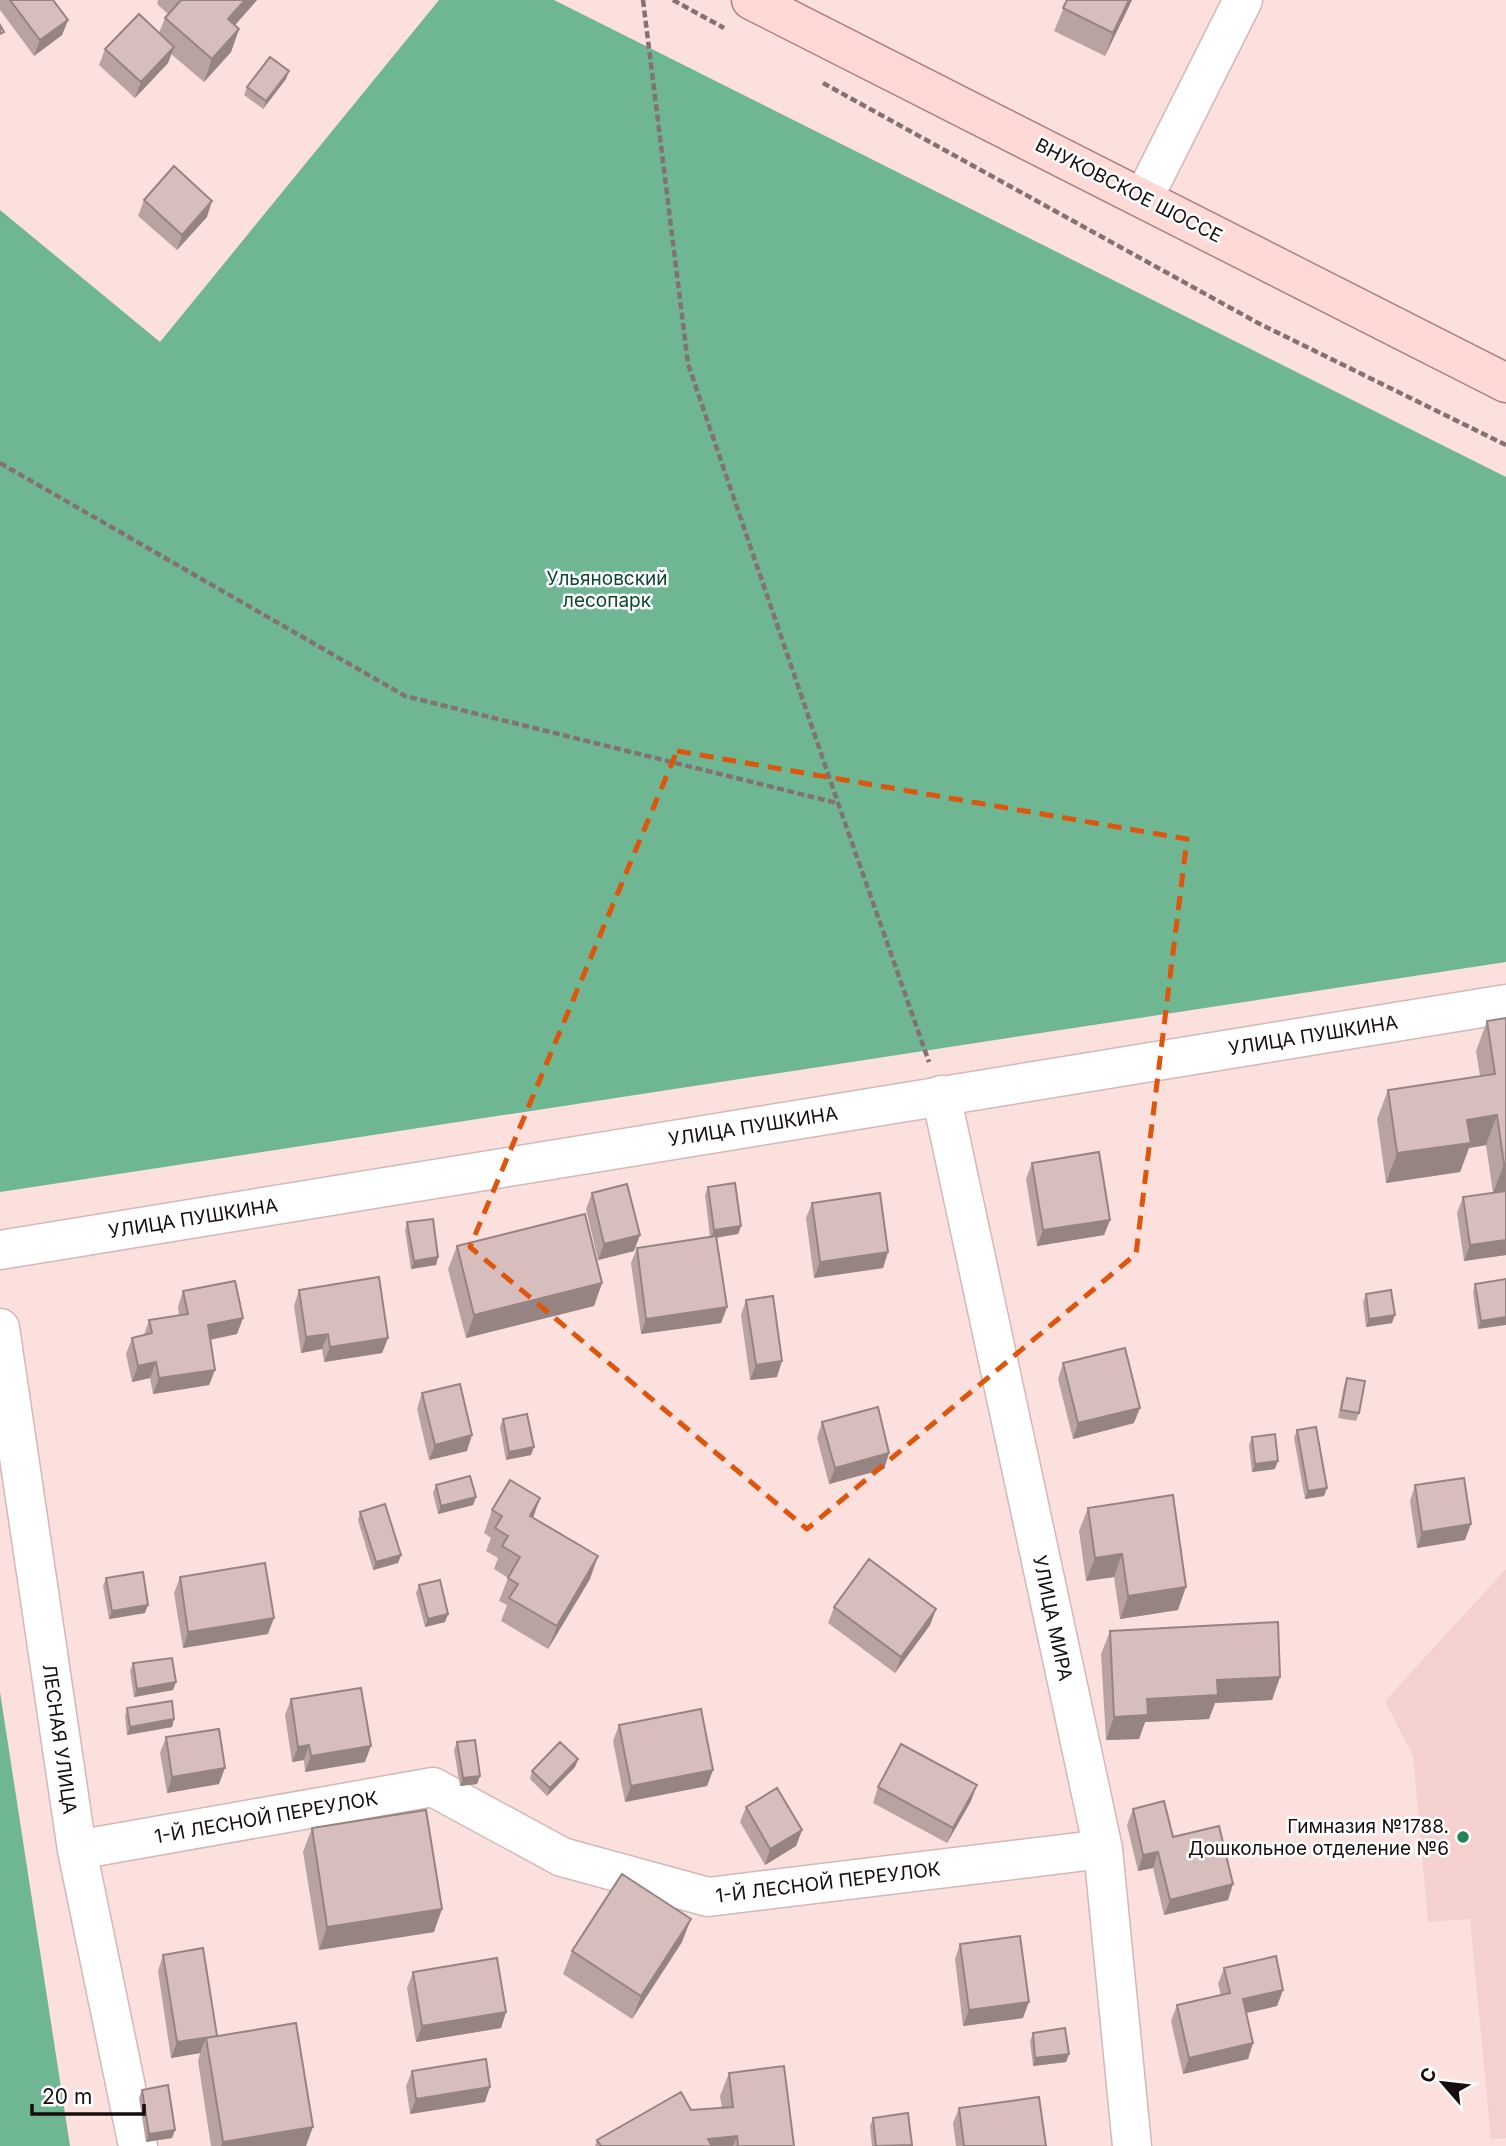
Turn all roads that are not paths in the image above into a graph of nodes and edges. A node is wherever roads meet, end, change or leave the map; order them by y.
1 (751, 0) edge
2 (1243, 0) edge
3 (1144, 197) junction
4 (1506, 383) edge
5 (1506, 1004) edge
6 (941, 1095) junction
7 (0, 1250) edge
8 (0, 1328) edge
9 (1102, 1849) junction
10 (76, 1850) junction
11 (138, 2146) edge
12 (1132, 2146) edge

1 - 3 main road, ВНУКОВСКОЕ ШОССЕ
2 - 3 street
3 - 4 main road, ВНУКОВСКОЕ ШОССЕ
5 - 6 street, УЛИЦА ПУШКИНА
6 - 7 street, УЛИЦА ПУШКИНА
6 - 9 street, УЛИЦА МИРА
8 - 10 street, ЛЕСНАЯ УЛИЦА
9 - 10 street, 1-Й ЛЕСНОЙ ПЕРЕУЛОК
9 - 12 street, УЛИЦА МИРА
10 - 11 street, ЛЕСНАЯ УЛИЦА

